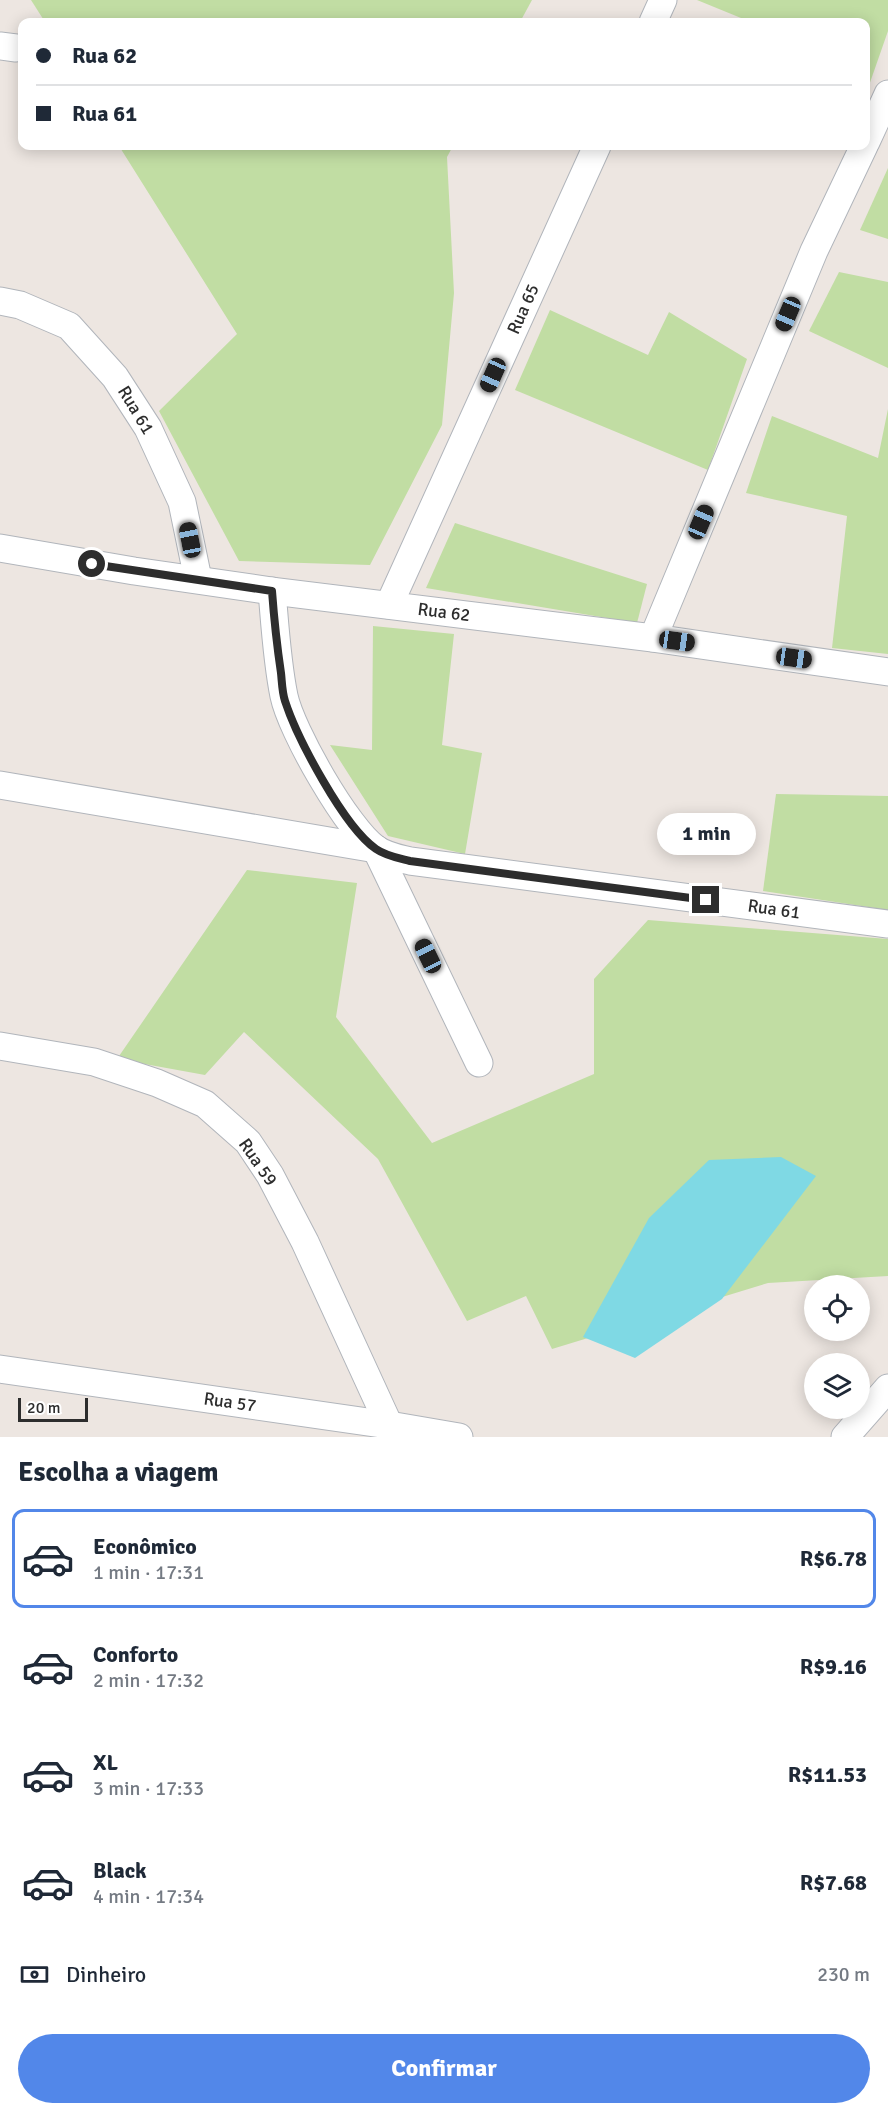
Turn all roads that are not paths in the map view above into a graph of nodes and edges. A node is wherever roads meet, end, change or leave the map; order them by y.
1 (663, 0) edge
2 (655, 18) edge
3 (888, 94) edge
4 (870, 133) edge
5 (595, 150) edge
6 (862, 150) edge
7 (0, 302) edge
8 (0, 548) edge
9 (198, 579) junction
10 (272, 591) junction
11 (389, 605) junction
12 (653, 638) junction
13 (888, 672) edge
14 (0, 785) edge
15 (376, 849) junction
16 (888, 924) edge
17 (0, 1046) edge
18 (479, 1063) dead end
19 (0, 1369) edge
20 (888, 1388) edge
21 (389, 1425) junction
22 (459, 1437) edge
23 (845, 1437) edge

1 - 2 street
3 - 4 street
5 - 11 street, Rua 65
6 - 12 street
7 - 9 street, Rua 61
8 - 9 street, Rua 62
9 - 10 street, Rua 62
10 - 11 street, Rua 62
10 - 15 street
11 - 12 street, Rua 62
12 - 13 street, Rua 62
14 - 15 street, Rua 61
15 - 16 street, Rua 61
15 - 18 street
17 - 21 street, Rua 59
19 - 21 street, Rua 57
20 - 23 street
21 - 22 street, Rua 57

